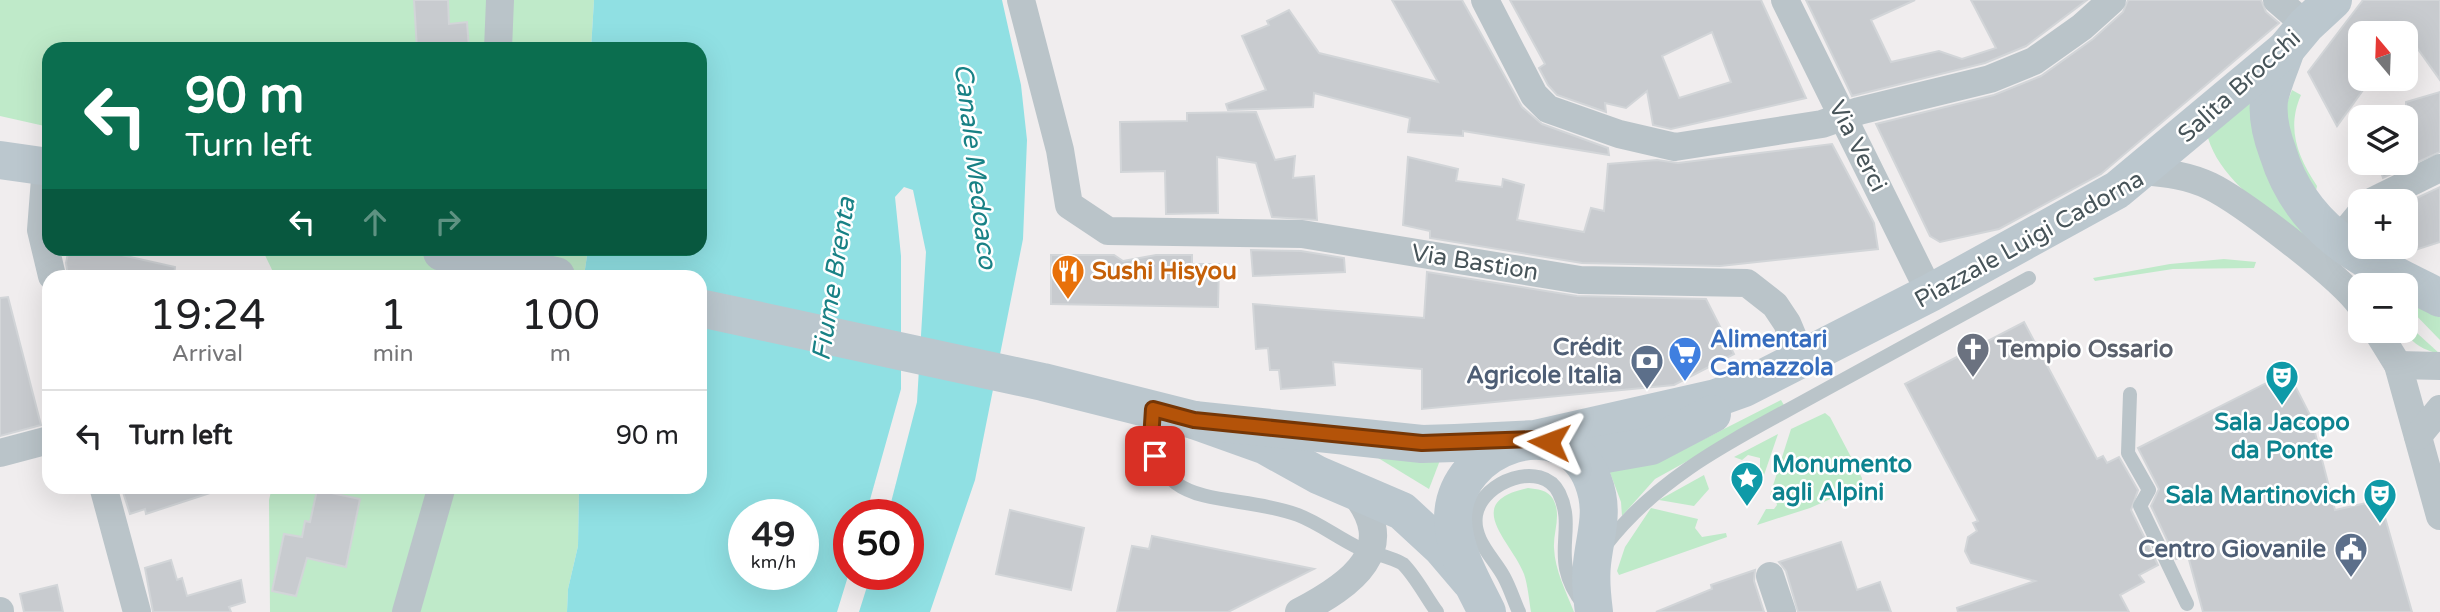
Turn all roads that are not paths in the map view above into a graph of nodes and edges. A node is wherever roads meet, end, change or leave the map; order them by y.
1 (500, 0) edge
2 (1021, 0) edge
3 (1485, 0) edge
4 (1785, 0) edge
5 (2112, 0) edge
6 (2277, 0) edge
7 (2333, 0) edge
8 (2296, 37) junction
9 (498, 42) edge
10 (1843, 117) junction
11 (0, 160) edge
12 (42, 166) edge
13 (2440, 168) edge
14 (2143, 171) junction
15 (2397, 189) edge
16 (2348, 227) edge
17 (461, 256) edge
18 (2391, 259) edge
19 (528, 270) edge
20 (2029, 278) dead end
21 (2348, 292) edge
22 (1930, 293) junction
23 (2440, 298) edge
24 (707, 310) edge
25 (2384, 343) edge
26 (1802, 359) junction
27 (2398, 365) junction
28 (2440, 366) edge
29 (1744, 388) junction
30 (2130, 394) dead end
31 (1153, 409) junction
32 (2440, 409) edge
33 (1194, 420) junction
34 (2418, 436) junction
35 (1535, 439) junction
36 (42, 442) edge
37 (1264, 445) junction
38 (0, 453) edge
39 (1583, 458) junction
40 (1352, 490) junction
41 (105, 494) edge
42 (440, 494) edge
43 (2440, 516) edge
44 (1453, 520) junction
45 (1372, 552) junction
46 (1592, 564) junction
47 (1770, 576) dead end
48 (1479, 596) edge
49 (2187, 604) dead end
50 (137, 612) edge
51 (406, 612) edge
52 (1299, 612) edge
53 (1437, 612) edge
54 (1519, 612) edge
55 (1589, 612) edge
56 (1594, 612) edge
57 (1782, 612) edge

1 - 9 street
2 - 26 street, Via Bastion
3 - 10 street
4 - 10 street, Via Verci
5 - 10 street
6 - 8 street
7 - 8 main road, Salita Brocchi
8 - 14 main road, Salita Brocchi
8 - 16 main road
10 - 22 street, Via Verci
11 - 12 main road
13 - 15 street
14 - 21 street, Piazzale Luigi Cadorna
14 - 22 main road, Piazzale Luigi Cadorna
17 - 19 main road, bridge
18 - 23 main road
20 - 46 lane
22 - 26 main road, Piazzale Luigi Cadorna
24 - 31 main road
25 - 27 street
26 - 29 main road, Piazzale Luigi Cadorna
27 - 28 street
27 - 34 street
29 - 35 main road, Piazzale Luigi Cadorna
29 - 39 main road, Piazzale Luigi Cadorna
30 - 49 lane
31 - 33 main road
31 - 45 lane
32 - 34 street
33 - 35 main road
33 - 37 main road
34 - 43 street
35 - 39 main road
35 - 44 main road, Piazzale Luigi Cadorna
36 - 38 street
37 - 40 main road
37 - 44 main road
39 - 46 main road
40 - 45 street
40 - 48 main road
41 - 50 street
42 - 51 street
44 - 48 main road, Piazzale Luigi Cadorna
45 - 52 street
45 - 53 lane
46 - 56 main road
47 - 57 street
54 - 55 lane

